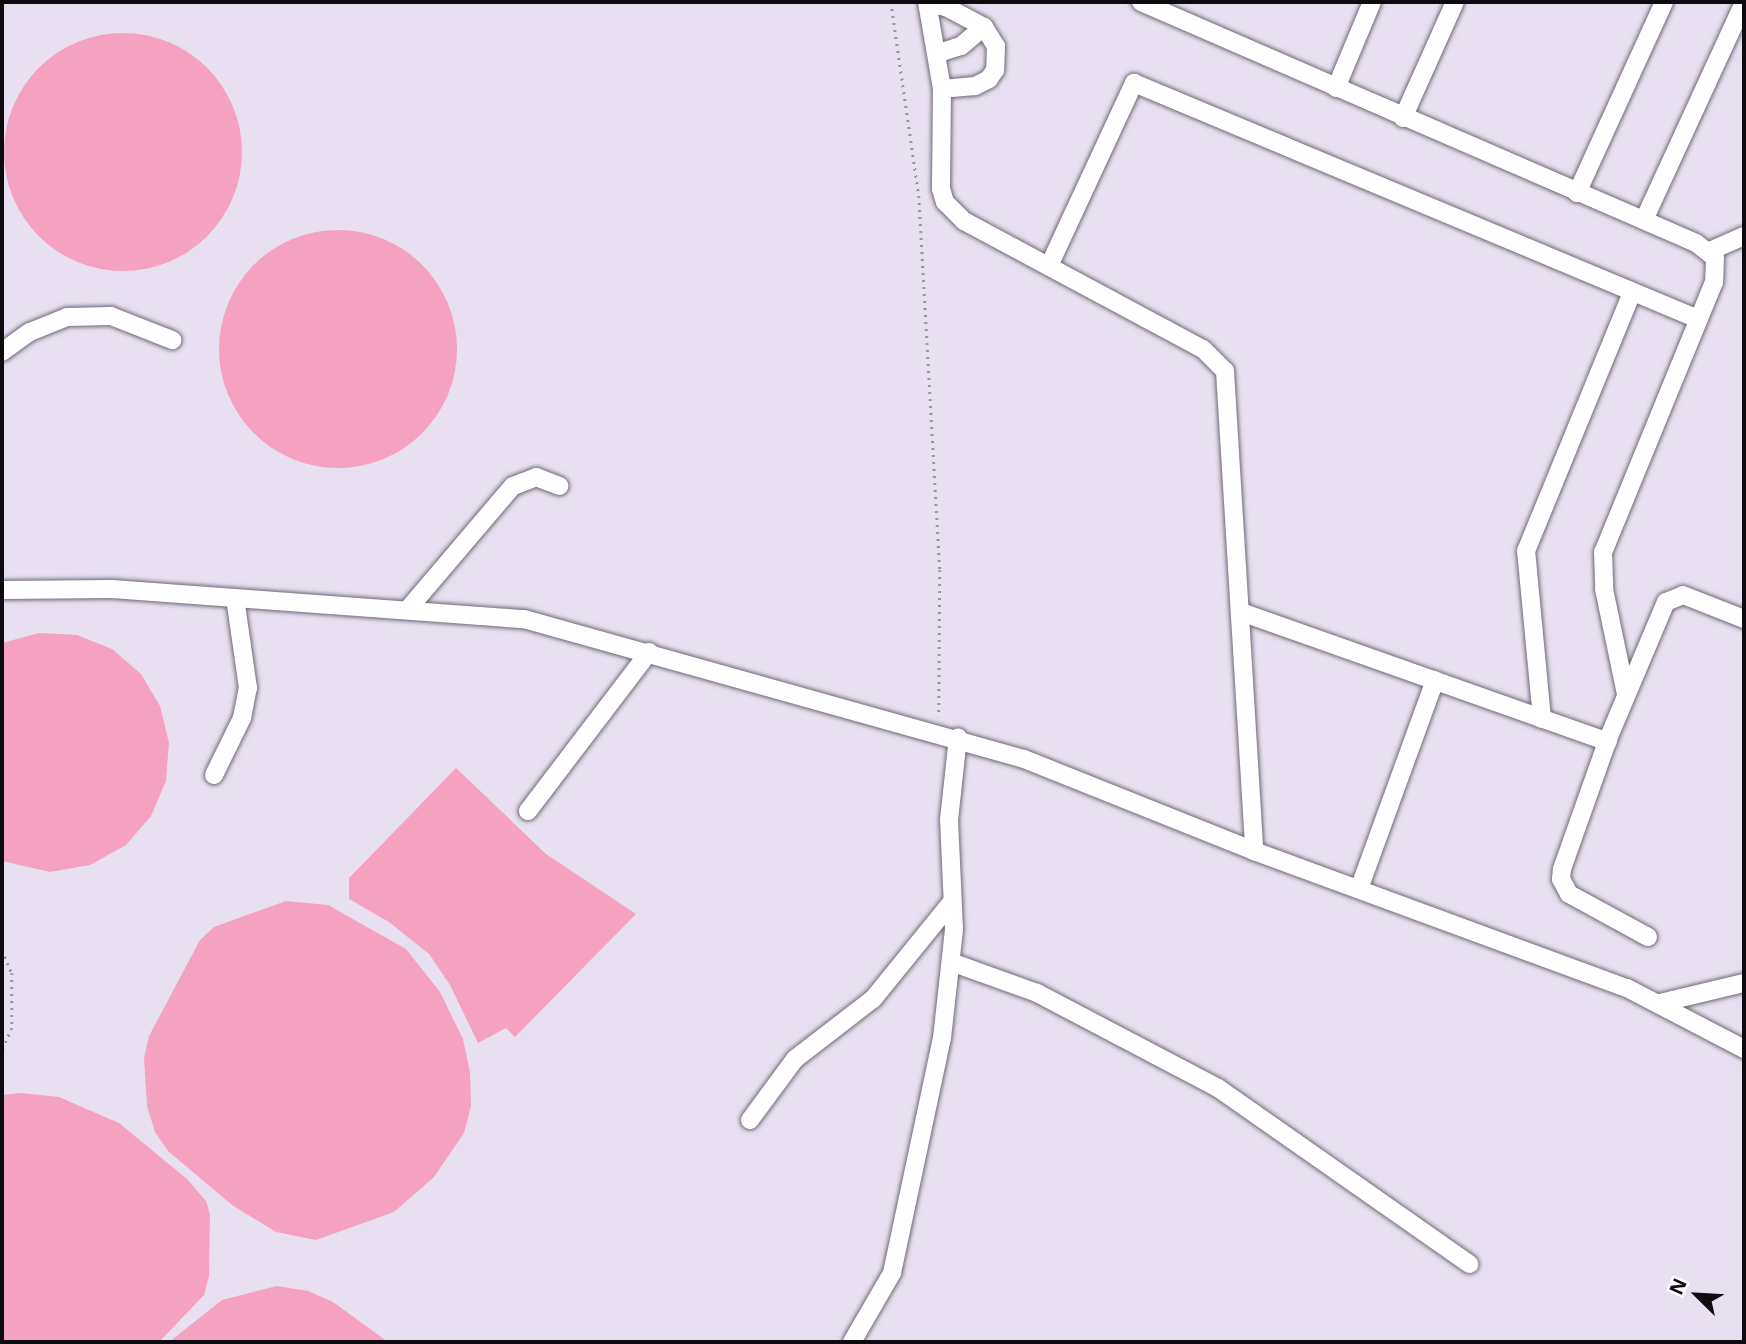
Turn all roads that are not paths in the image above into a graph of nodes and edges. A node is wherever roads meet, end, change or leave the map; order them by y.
1 (928, 2) edge
2 (1141, 2) edge
3 (1373, 2) edge
4 (1455, 2) edge
5 (1664, 2) edge
6 (1744, 3) edge
7 (984, 27) junction
8 (939, 53) junction
9 (1336, 88) junction
10 (942, 89) junction
11 (1403, 118) junction
12 (1577, 193) junction
13 (1644, 220) junction
14 (1744, 236) edge
15 (1710, 251) junction
16 (1049, 265) junction
17 (1631, 295) junction
18 (1698, 319) junction
19 (172, 340) dead end
20 (2, 352) edge
21 (559, 486) dead end
22 (2, 590) edge
23 (234, 598) junction
24 (409, 608) junction
25 (1241, 612) junction
26 (1744, 619) edge
27 (649, 652) junction
28 (1435, 680) junction
29 (1626, 694) junction
30 (1542, 719) junction
31 (958, 737) junction
32 (1608, 742) junction
33 (214, 775) dead end
34 (528, 811) dead end
35 (1254, 851) junction
36 (1359, 889) junction
37 (951, 903) junction
38 (1648, 937) dead end
39 (951, 962) junction
40 (1744, 982) edge
41 (1660, 1003) junction
42 (1744, 1049) edge
43 (750, 1120) dead end
44 (1469, 1264) dead end
45 (852, 1342) edge

1 - 7 street
1 - 8 street
2 - 9 street
3 - 9 street
4 - 11 street
5 - 12 street
6 - 13 street
7 - 8 street
7 - 10 street
8 - 10 street
9 - 11 street
10 - 16 street
11 - 12 street
12 - 13 street
13 - 15 street
14 - 15 street
15 - 18 street
16 - 17 street
16 - 25 street
17 - 18 street
17 - 30 street
18 - 29 street
19 - 20 street
21 - 24 street
22 - 23 street
23 - 24 street
23 - 33 street
24 - 27 street
25 - 28 street
25 - 35 street
26 - 29 street
27 - 31 street
27 - 34 street
28 - 30 street
28 - 36 street
29 - 32 street
30 - 32 street
31 - 35 street
31 - 37 street
32 - 38 street
35 - 36 street
36 - 41 street
37 - 39 street
37 - 43 street
39 - 44 street
39 - 45 street
40 - 41 street
41 - 42 street

